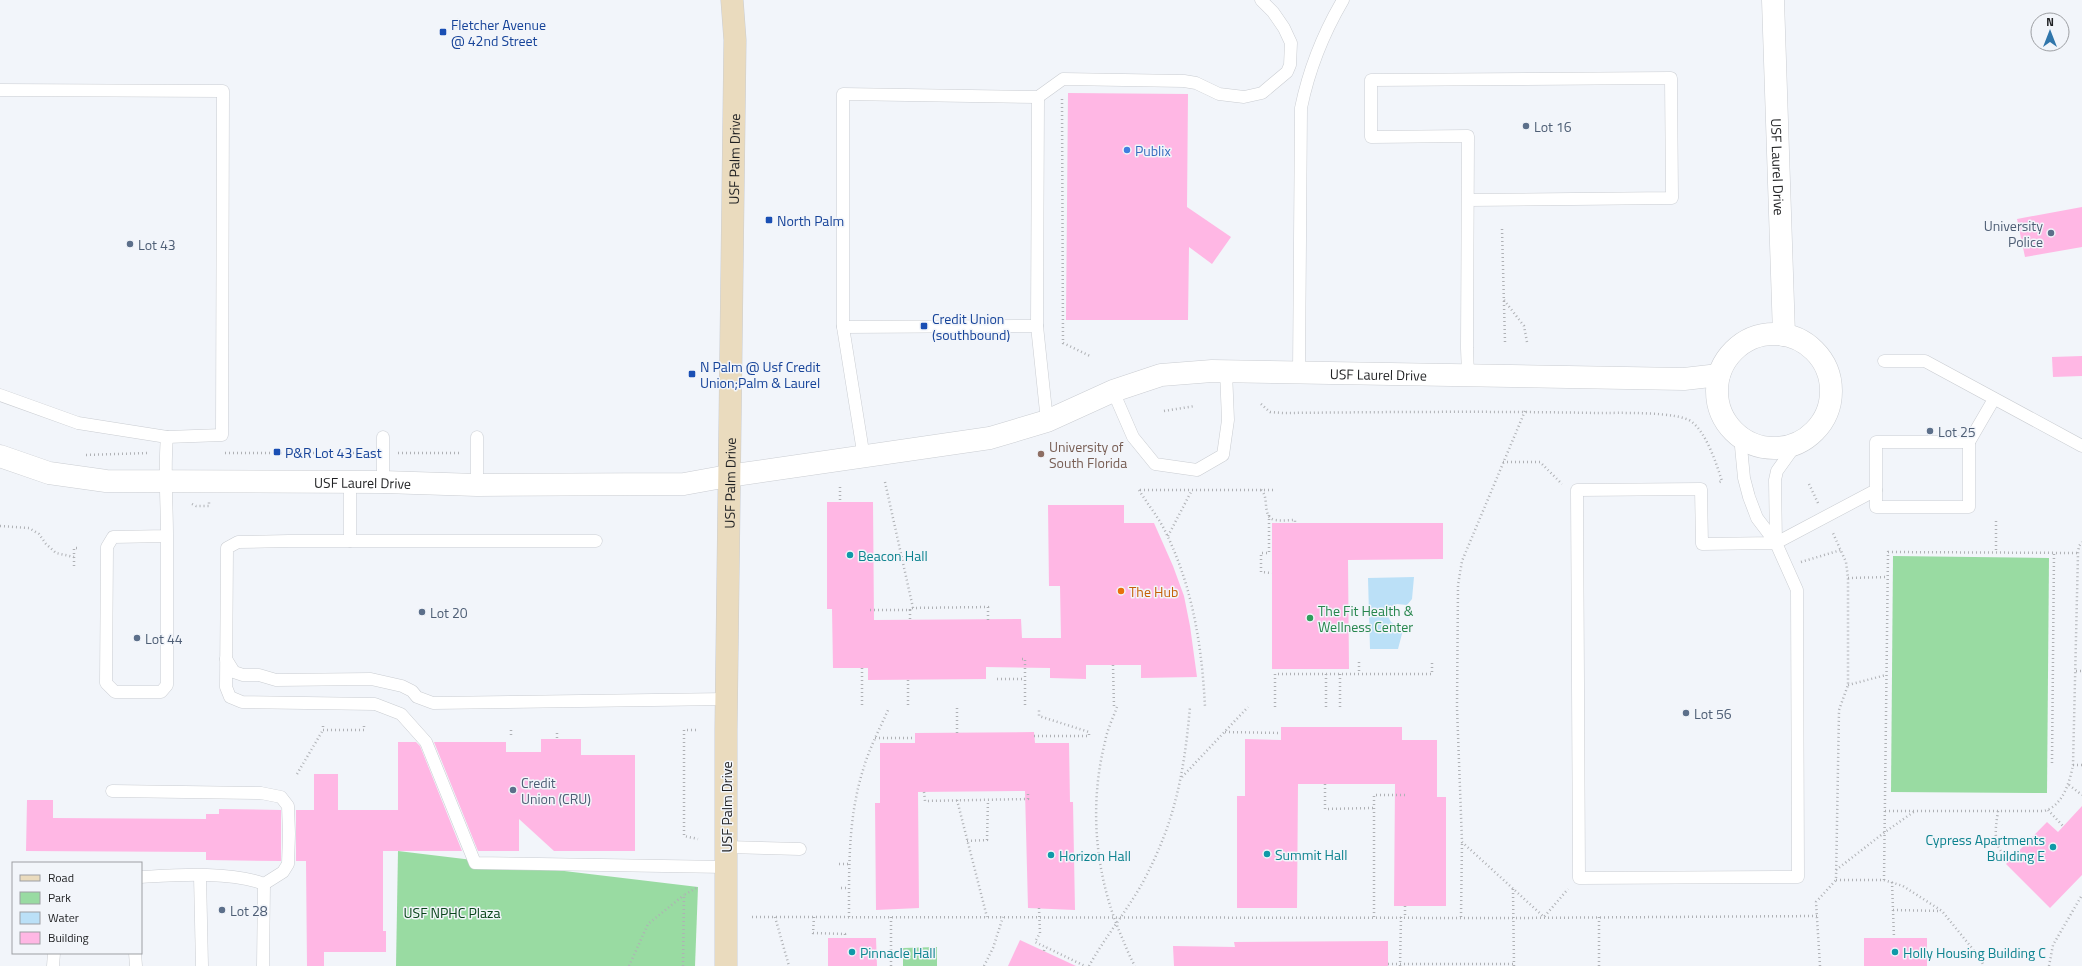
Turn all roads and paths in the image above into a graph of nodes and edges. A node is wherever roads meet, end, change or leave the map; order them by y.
1 (732, 0) edge
2 (1260, 0) edge
3 (1343, 0) edge
4 (1773, 0) edge
5 (457, 19) dead end
6 (458, 28) dead end
7 (0, 90) edge
8 (1062, 96) dead end
9 (1038, 97) junction
10 (1468, 200) junction
11 (1502, 229) dead end
12 (1504, 300) junction
13 (843, 326) junction
14 (1037, 326) junction
15 (1784, 335) junction
16 (1505, 342) dead end
17 (1527, 342) dead end
18 (1090, 356) dead end
19 (1884, 361) dead end
20 (1226, 371) junction
21 (1299, 372) junction
22 (1468, 375) junction
23 (1719, 375) junction
24 (1113, 391) junction
25 (0, 395) edge
26 (1994, 399) junction
27 (1261, 404) dead end
28 (1195, 406) dead end
29 (1164, 411) dead end
30 (1525, 411) junction
31 (1046, 421) junction
32 (1740, 436) junction
33 (166, 437) junction
34 (383, 437) dead end
35 (477, 437) dead end
36 (1969, 442) junction
37 (1797, 443) junction
38 (2082, 446) edge
39 (149, 453) dead end
40 (221, 453) dead end
41 (369, 453) dead end
42 (396, 453) dead end
43 (462, 453) dead end
44 (0, 456) edge
45 (79, 456) dead end
46 (864, 458) junction
47 (1503, 462) junction
48 (728, 476) junction
49 (1722, 480) dead end
50 (166, 482) junction
51 (383, 482) junction
52 (885, 482) dead end
53 (350, 483) junction
54 (1809, 484) dead end
55 (477, 485) junction
56 (1564, 486) dead end
57 (840, 487) dead end
58 (1192, 490) junction
59 (1261, 490) junction
60 (1273, 490) dead end
61 (1876, 490) junction
62 (840, 502) dead end
63 (1269, 516) junction
64 (1825, 517) junction
65 (1996, 521) dead end
66 (1295, 523) dead end
67 (0, 526) edge
68 (166, 536) junction
69 (1168, 537) junction
70 (350, 541) junction
71 (596, 541) dead end
72 (2082, 542) edge
73 (1776, 543) junction
74 (2080, 547) edge
75 (77, 548) dead end
76 (1841, 550) junction
77 (1996, 553) junction
78 (2054, 553) junction
79 (2078, 553) junction
80 (74, 557) junction
81 (1801, 562) dead end
82 (77, 566) dead end
83 (2078, 566) junction
84 (2082, 566) edge
85 (1272, 573) dead end
86 (1888, 577) junction
87 (1848, 578) junction
88 (913, 608) junction
89 (870, 610) dead end
90 (910, 610) junction
91 (910, 620) dead end
92 (988, 620) dead end
93 (226, 659) junction
94 (1022, 659) dead end
95 (1359, 662) dead end
96 (1432, 663) dead end
97 (1113, 665) dead end
98 (862, 668) dead end
99 (1302, 669) dead end
100 (2076, 671) junction
101 (2082, 671) edge
102 (1302, 674) junction
103 (1326, 674) junction
104 (1340, 674) junction
105 (1359, 674) junction
106 (1886, 675) junction
107 (997, 679) dead end
108 (1025, 679) junction
109 (908, 680) dead end
110 (1848, 685) junction
111 (726, 699) junction
112 (1190, 707) dead end
113 (1205, 707) dead end
114 (1248, 707) dead end
115 (1275, 707) dead end
116 (1326, 707) dead end
117 (1340, 707) dead end
118 (862, 708) dead end
119 (889, 708) dead end
120 (908, 708) dead end
121 (957, 708) dead end
122 (1025, 708) dead end
123 (1039, 708) dead end
124 (324, 726) dead end
125 (364, 726) dead end
126 (324, 730) junction
127 (511, 730) dead end
128 (696, 730) dead end
129 (1224, 732) junction
130 (557, 733) dead end
131 (957, 733) dead end
132 (1281, 733) dead end
133 (1034, 736) dead end
134 (511, 738) dead end
135 (875, 738) junction
136 (915, 738) dead end
137 (557, 739) dead end
138 (2052, 763) dead end
139 (2074, 765) junction
140 (2082, 765) edge
141 (296, 774) dead end
142 (1182, 778) junction
143 (1325, 784) dead end
144 (2069, 785) junction
145 (112, 791) dead end
146 (1028, 791) dead end
147 (924, 792) dead end
148 (1406, 795) dead end
149 (2082, 795) edge
150 (957, 800) junction
151 (988, 800) junction
152 (1374, 808) junction
153 (2048, 810) junction
154 (1885, 811) junction
155 (1916, 811) junction
156 (1998, 811) junction
157 (2063, 826) dead end
158 (1885, 832) junction
159 (698, 839) dead end
160 (967, 841) junction
161 (1462, 842) junction
162 (800, 849) dead end
163 (726, 857) junction
164 (2010, 861) dead end
165 (839, 864) dead end
166 (848, 864) junction
167 (1836, 870) junction
168 (142, 876) edge
169 (200, 876) junction
170 (1836, 880) junction
171 (1884, 880) junction
172 (1892, 882) junction
173 (264, 884) junction
174 (1571, 886) dead end
175 (698, 887) dead end
176 (841, 888) dead end
177 (849, 888) junction
178 (1513, 888) junction
179 (684, 895) junction
180 (2082, 895) edge
181 (1405, 906) dead end
182 (1039, 908) dead end
183 (1893, 910) junction
184 (1942, 911) junction
185 (1817, 916) junction
186 (752, 917) dead end
187 (775, 917) junction
188 (814, 917) junction
189 (849, 917) junction
190 (890, 917) junction
191 (987, 917) junction
192 (1003, 917) junction
193 (1039, 917) junction
194 (1113, 917) junction
195 (1121, 917) junction
196 (1374, 917) junction
197 (1403, 917) junction
198 (1461, 917) junction
199 (1544, 917) junction
200 (1599, 917) junction
201 (1513, 918) junction
202 (1116, 924) junction
203 (845, 938) dead end
204 (1894, 938) dead end
205 (1045, 947) junction
206 (1044, 951) dead end
207 (54, 954) edge
208 (135, 954) edge
209 (1388, 964) dead end
210 (1400, 965) edge
211 (1514, 965) edge
212 (54, 966) edge
213 (136, 966) edge
214 (202, 966) edge
215 (263, 966) edge
216 (629, 966) edge
217 (683, 966) edge
218 (726, 966) edge
219 (789, 966) edge
220 (891, 966) edge
221 (984, 966) edge
222 (1085, 966) edge
223 (1089, 966) edge
224 (1135, 966) edge
225 (1600, 966) edge
226 (1820, 966) edge
227 (1984, 966) edge
228 (2049, 966) edge

1 - 48 street, USF Palm Drive
2 - 9 lane
3 - 21 lane
4 - 15 street, USF Laurel Drive
5 - 6 path
7 - 33 lane
8 - 18 path
9 - 13 lane
9 - 14 lane
10 - 10 lane
10 - 22 lane
11 - 12 path
12 - 16 path
12 - 17 path
13 - 14 lane
13 - 46 lane
14 - 31 lane
15 - 23 street
15 - 37 street
19 - 26 lane
20 - 21 street, USF Laurel Drive
20 - 24 street, USF Laurel Drive
20 - 24 lane
21 - 22 street, USF Laurel Drive
22 - 23 street, USF Laurel Drive
23 - 32 street
24 - 31 street, USF Laurel Drive
25 - 33 lane
26 - 36 lane
26 - 38 lane
27 - 30 path
28 - 29 path
30 - 47 path
30 - 49 path
31 - 46 street, USF Laurel Drive
32 - 37 street
32 - 73 lane
33 - 50 lane
34 - 51 lane
35 - 55 lane
36 - 61 lane
36 - 61 lane
37 - 73 lane
39 - 45 path
40 - 41 path
42 - 43 path
44 - 50 street, USF Laurel Drive
46 - 48 street, USF Laurel Drive
47 - 56 path
47 - 161 path
48 - 55 street, USF Laurel Drive
48 - 111 street, USF Palm Drive
50 - 53 street, USF Laurel Drive
50 - 68 lane
51 - 53 street, USF Laurel Drive
51 - 55 street, USF Laurel Drive
52 - 88 path
53 - 70 lane
54 - 64 path
57 - 62 path
58 - 59 path
58 - 69 path
58 - 69 path
59 - 60 path
59 - 63 path
61 - 64 lane
63 - 66 path
63 - 85 path
64 - 73 lane
64 - 76 path
65 - 77 path
67 - 80 path
68 - 68 lane
69 - 113 path
70 - 71 lane
70 - 93 lane
72 - 74 path
73 - 73 lane
74 - 79 path
75 - 80 path
76 - 81 path
76 - 87 path
77 - 78 path
77 - 86 path
78 - 79 path
78 - 138 path
79 - 83 path
80 - 82 path
83 - 84 path
83 - 100 path
86 - 87 path
86 - 106 path
87 - 110 path
88 - 90 path
88 - 92 path
89 - 90 path
90 - 91 path
93 - 111 lane
93 - 163 lane
94 - 108 path
95 - 105 path
96 - 105 path
97 - 194 path
98 - 118 path
99 - 102 path
100 - 101 path
100 - 139 path
102 - 103 path
102 - 115 path
103 - 104 path
103 - 116 path
104 - 105 path
104 - 117 path
106 - 110 path
106 - 154 path
107 - 108 path
108 - 122 path
109 - 120 path
110 - 167 path
111 - 163 street, USF Palm Drive
112 - 142 path
114 - 129 path
119 - 135 path
121 - 131 path
123 - 133 path
124 - 126 path
125 - 126 path
126 - 141 path
127 - 134 path
128 - 159 path
129 - 132 path
129 - 142 path
130 - 137 path
135 - 136 path
135 - 166 path
139 - 140 path
139 - 144 path
142 - 195 path
143 - 152 path
144 - 149 path
144 - 153 path
145 - 173 lane
146 - 151 path
147 - 150 path
148 - 152 path
150 - 151 path
150 - 160 path
151 - 160 path
152 - 196 path
153 - 156 path
153 - 157 path
154 - 155 path
154 - 158 path
155 - 156 path
155 - 158 path
156 - 164 path
158 - 167 path
158 - 171 path
160 - 191 path
161 - 178 path
161 - 198 path
162 - 163 lane
163 - 218 street, USF Palm Drive
165 - 166 path
166 - 177 path
167 - 170 path
168 - 169 lane
169 - 173 lane
169 - 214 lane
170 - 171 path
170 - 185 path
171 - 172 path
172 - 183 path
172 - 184 path
173 - 215 lane
174 - 199 path
175 - 179 path
176 - 177 path
177 - 189 path
178 - 199 path
178 - 201 path
179 - 216 path
179 - 217 path
180 - 228 path
181 - 197 path
182 - 193 path
183 - 184 path
183 - 204 path
184 - 227 path
185 - 200 path
185 - 226 path
186 - 187 path
187 - 188 path
187 - 219 path
188 - 189 path
188 - 203 path
189 - 190 path
190 - 191 path
190 - 220 path
191 - 192 path
192 - 193 path
192 - 221 path
193 - 194 path
193 - 205 path
194 - 195 path
194 - 202 path
195 - 196 path
195 - 202 path
196 - 197 path
197 - 198 path
197 - 210 path
198 - 201 path
199 - 200 path
199 - 201 path
200 - 225 path
201 - 211 path
202 - 223 path
202 - 224 path
205 - 206 path
205 - 222 path
207 - 212 lane
208 - 213 lane
209 - 210 path
210 - 211 path

